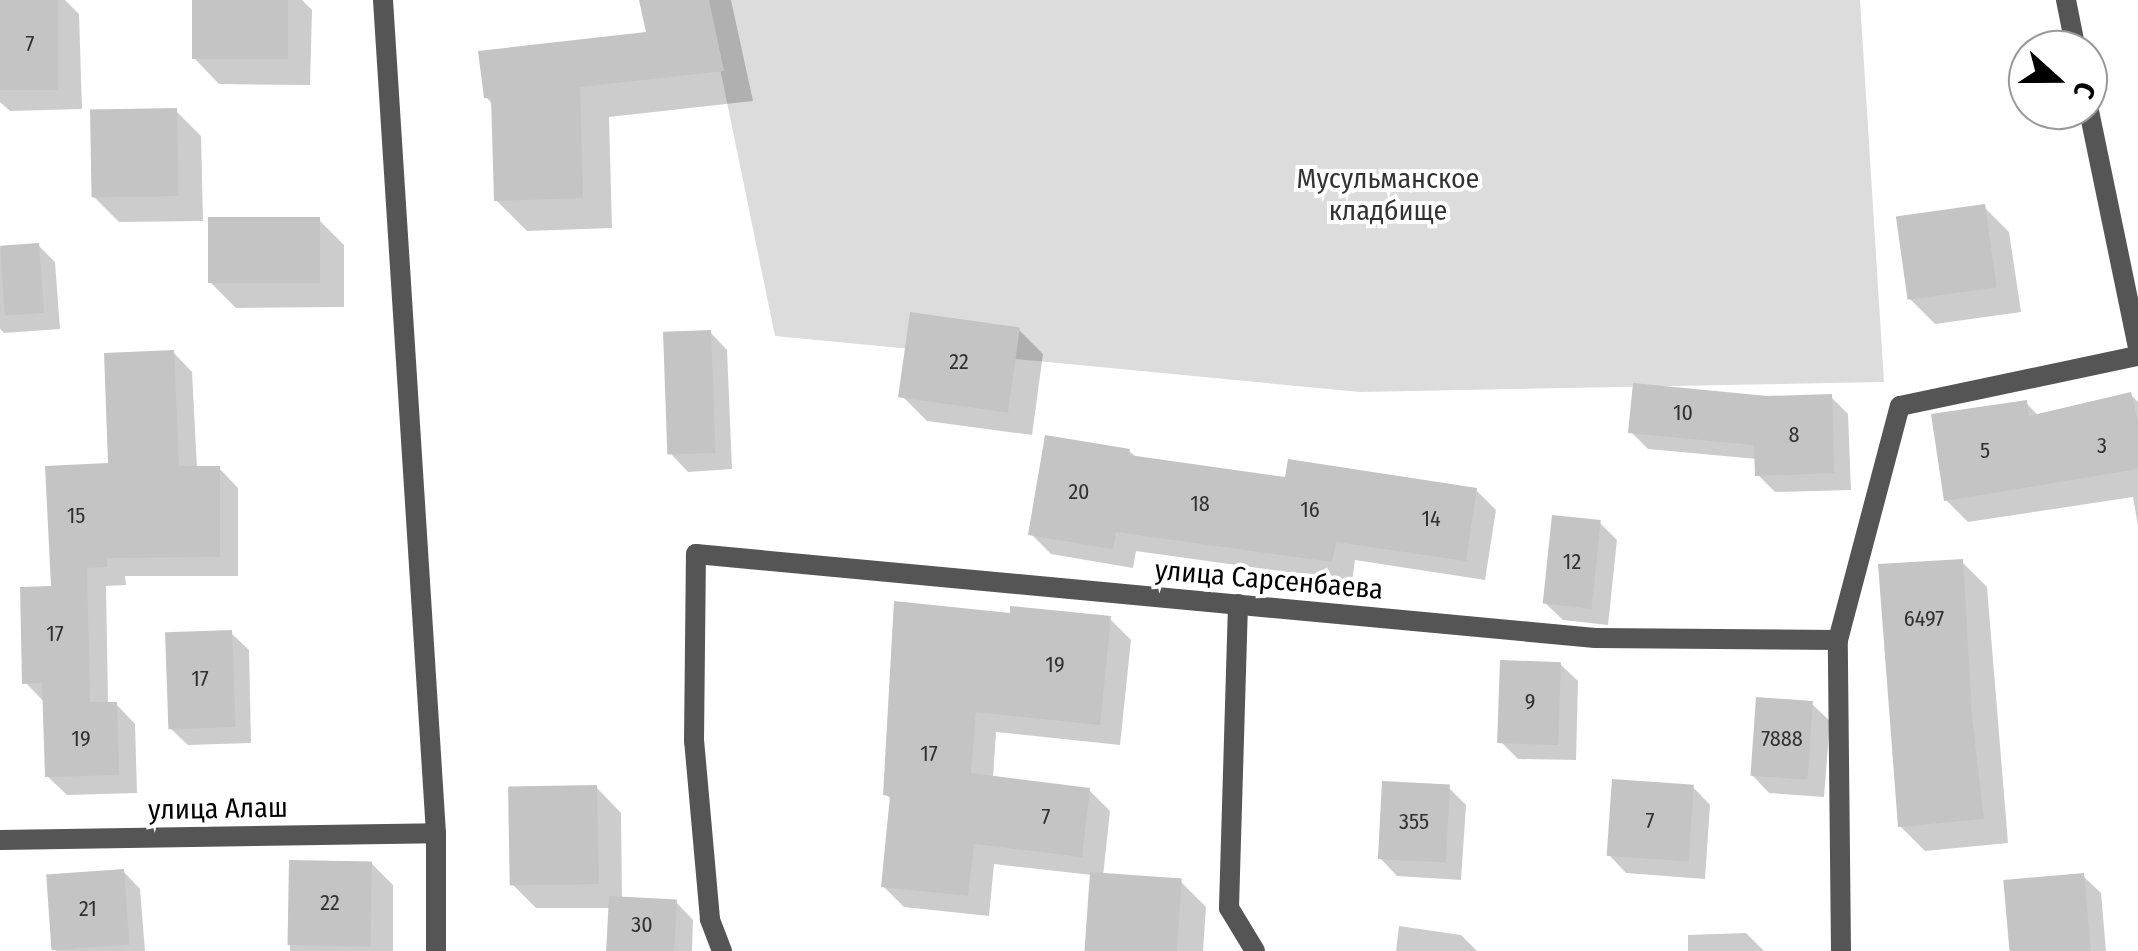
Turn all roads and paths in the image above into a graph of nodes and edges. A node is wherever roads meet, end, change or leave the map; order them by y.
1 (384, 0) edge
2 (2066, 0) edge
3 (2072, 30) edge
4 (2093, 130) edge
5 (2138, 348) edge
6 (2138, 356) edge
7 (1238, 604) junction
8 (1838, 640) junction
9 (436, 833) junction
10 (0, 840) edge
11 (436, 951) edge
12 (722, 951) edge
13 (1255, 951) edge
14 (1841, 951) edge

1 - 9 street
2 - 3 street
4 - 5 street
6 - 8 street
7 - 8 street, улица Сарсенбаева
7 - 12 street, улица Сарсенбаева
7 - 13 street
8 - 14 street
9 - 10 street, улица Алаш
9 - 11 street

